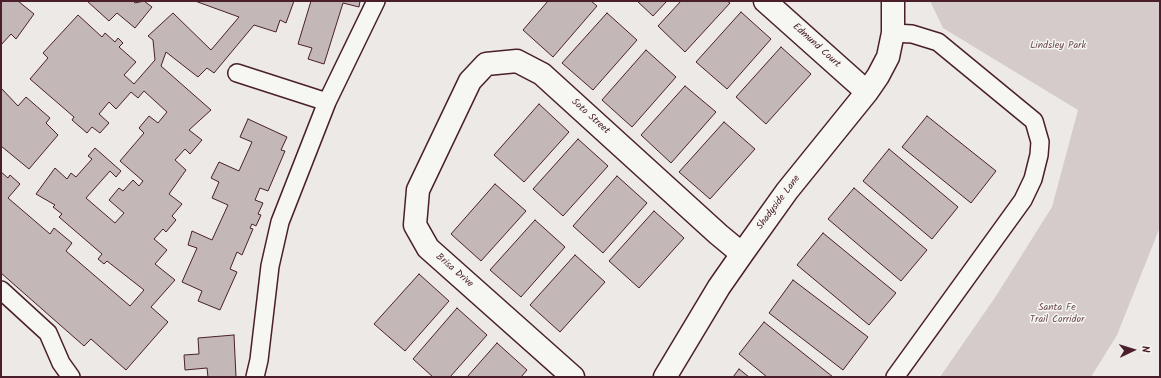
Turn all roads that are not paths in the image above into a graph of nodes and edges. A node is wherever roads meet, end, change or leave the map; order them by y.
1 (376, 1) edge
2 (765, 1) edge
3 (893, 1) edge
4 (893, 33) junction
5 (237, 73) dead end
6 (867, 92) junction
7 (327, 102) junction
8 (445, 133) joint
9 (742, 254) junction
10 (1, 290) edge
11 (71, 377) edge
12 (255, 377) edge
13 (573, 377) edge
14 (666, 377) edge
15 (894, 377) edge

1 - 7 lane
2 - 6 street, Edmund Court
3 - 4 street, Shadyside Lane
4 - 6 street, Shadyside Lane
4 - 15 lane
5 - 7 lane
6 - 9 street, Shadyside Lane
7 - 12 lane
8 - 9 street, Soto Street
8 - 13 street, Brisa Drive
9 - 14 street, Shadyside Lane
10 - 11 lane

